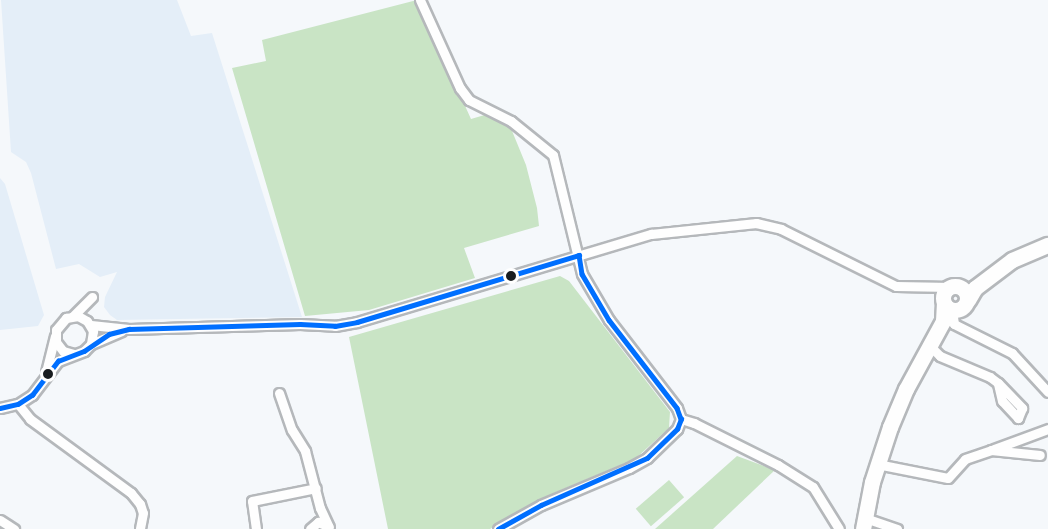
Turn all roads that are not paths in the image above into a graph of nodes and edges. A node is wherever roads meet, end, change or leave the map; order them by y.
1 (420, 0) edge
2 (1048, 244) edge
3 (579, 255) junction
4 (953, 300) junction
5 (73, 316) junction
6 (89, 323) junction
7 (129, 329) junction
8 (55, 336) junction
9 (91, 344) junction
10 (930, 345) junction
11 (74, 354) junction
12 (46, 374) junction
13 (998, 383) dead end
14 (1048, 392) edge
15 (279, 393) dead end
16 (18, 404) junction
17 (0, 408) edge
18 (681, 419) junction
19 (1048, 429) edge
20 (991, 450) junction
21 (1040, 455) dead end
22 (878, 464) junction
23 (316, 488) junction
24 (0, 520) edge
25 (864, 524) edge
26 (312, 526) edge
27 (329, 527) edge
28 (14, 529) edge
29 (140, 529) edge
30 (256, 529) edge
31 (304, 529) edge
32 (498, 529) edge
33 (839, 529) edge
34 (897, 529) edge

1 - 3 street
2 - 4 main road
3 - 4 street
3 - 7 street
3 - 18 street
4 - 10 main road
4 - 14 street
5 - 6 street
5 - 6 street
5 - 8 street
6 - 7 street
6 - 9 street
7 - 9 street
8 - 11 street
8 - 12 street
9 - 11 street
10 - 13 street
10 - 22 main road
11 - 12 street
12 - 16 street
15 - 23 street
16 - 17 street
16 - 29 street
18 - 32 street
18 - 33 street
19 - 20 street
20 - 21 street
20 - 22 street
22 - 25 main road
23 - 27 street
23 - 30 street
24 - 28 street
25 - 34 street
26 - 27 street
26 - 31 street

